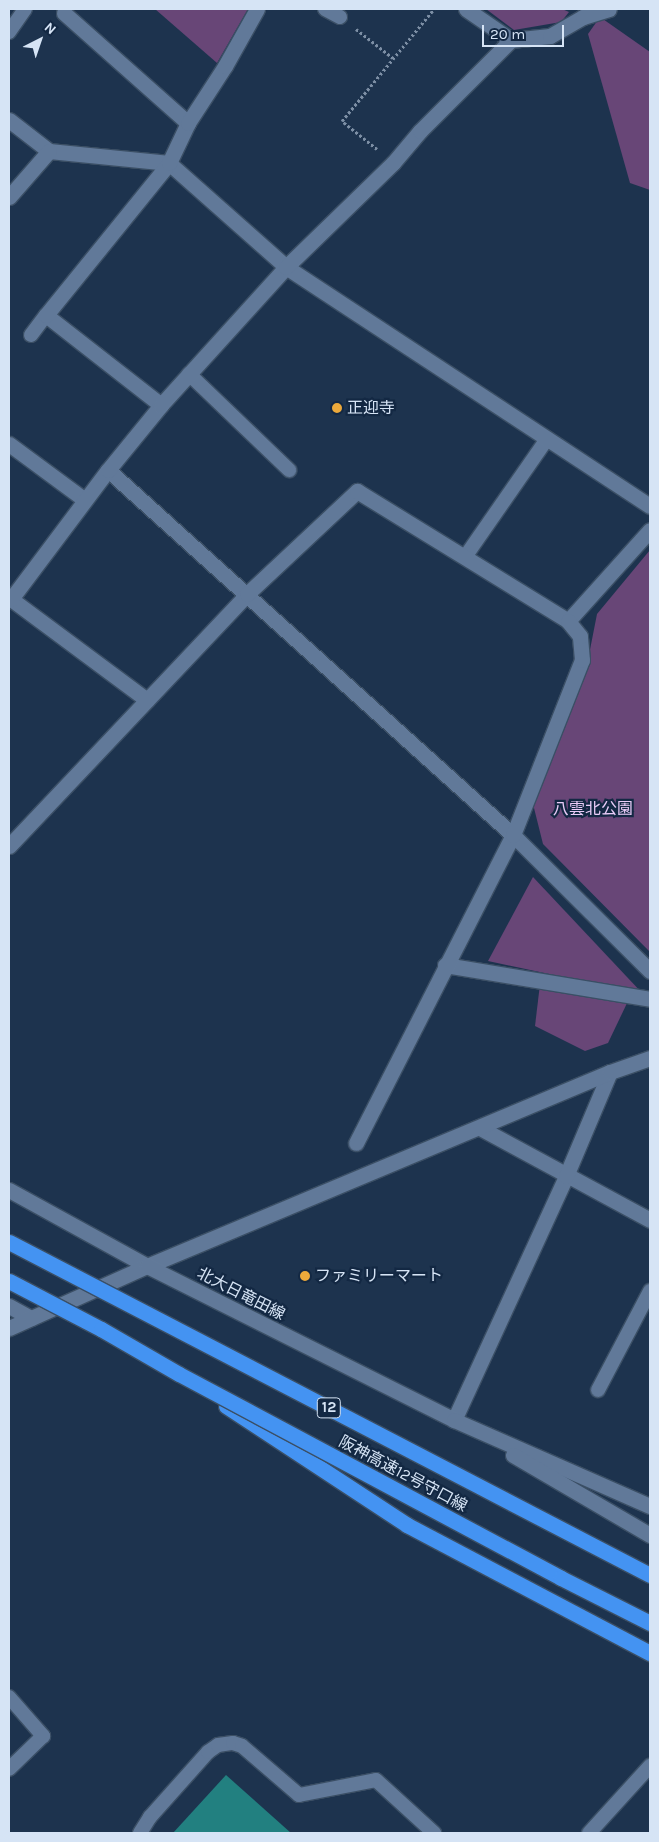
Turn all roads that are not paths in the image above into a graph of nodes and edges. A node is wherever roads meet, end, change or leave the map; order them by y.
1 (25, 9) edge
2 (257, 9) edge
3 (325, 9) edge
4 (466, 9) edge
5 (609, 9) edge
6 (64, 13) dead end
7 (340, 17) road end
8 (9, 32) edge
9 (510, 40) junction
10 (9, 120) edge
11 (188, 123) junction
12 (49, 151) junction
13 (169, 163) junction
14 (9, 197) edge
15 (286, 267) junction
16 (46, 315) junction
17 (31, 335) dead end
18 (190, 374) junction
19 (161, 405) junction
20 (547, 439) junction
21 (9, 444) edge
22 (108, 470) junction
23 (288, 470) dead end
24 (85, 500) junction
25 (650, 506) edge
26 (650, 530) edge
27 (465, 557) junction
28 (247, 594) junction
29 (10, 600) edge
30 (568, 621) junction
31 (147, 700) junction
32 (513, 835) junction
33 (9, 846) edge
34 (445, 965) junction
35 (650, 972) edge
36 (650, 999) edge
37 (650, 1058) edge
38 (610, 1072) junction
39 (480, 1128) junction
40 (356, 1143) dead end
41 (566, 1176) junction
42 (9, 1190) edge
43 (650, 1220) edge
44 (9, 1242) edge
45 (147, 1266) junction
46 (9, 1281) edge
47 (650, 1291) edge
48 (9, 1306) edge
49 (31, 1318) junction
50 (9, 1328) edge
51 (179, 1374) junction
52 (598, 1390) dead end
53 (454, 1420) junction
54 (650, 1506) edge
55 (650, 1535) edge
56 (650, 1575) edge
57 (650, 1623) edge
58 (650, 1653) edge
59 (9, 1697) edge
60 (650, 1766) edge
61 (9, 1769) edge
62 (140, 1833) edge
63 (434, 1833) edge
64 (589, 1833) edge

1 - 8 lane
2 - 11 street
3 - 7 lane
4 - 9 street
5 - 9 street
6 - 11 street
9 - 15 street
10 - 12 street
11 - 13 street
12 - 13 street
12 - 14 street
13 - 15 street
13 - 16 street
15 - 18 street
15 - 20 street
16 - 17 lane
16 - 19 street
18 - 19 street
18 - 23 lane
19 - 22 street
20 - 25 street
20 - 27 lane
21 - 24 street
22 - 24 street
22 - 28 street
24 - 29 street
26 - 30 street
27 - 28 street
27 - 30 street
28 - 31 street
28 - 32 street
29 - 31 street
30 - 32 street
31 - 33 street
32 - 34 street
32 - 35 street
34 - 36 street
34 - 40 street
37 - 38 street
38 - 39 street
38 - 41 street
39 - 41 street
39 - 45 street
41 - 43 street
41 - 53 street
42 - 45 street, 北大日竜田線
44 - 56 highway, 阪神高速12号守口線 / 12, bridge
45 - 49 street
45 - 53 street, 北大日竜田線
46 - 51 highway, 阪神高速12号守口線, bridge
47 - 52 lane
48 - 49 street
49 - 50 street
51 - 57 highway, 阪神高速12号守口線, bridge
51 - 58 highway, bridge
53 - 54 street, 北大日竜田線
53 - 55 street, 北大日竜田線
59 - 61 lane
60 - 64 lane
62 - 63 lane

